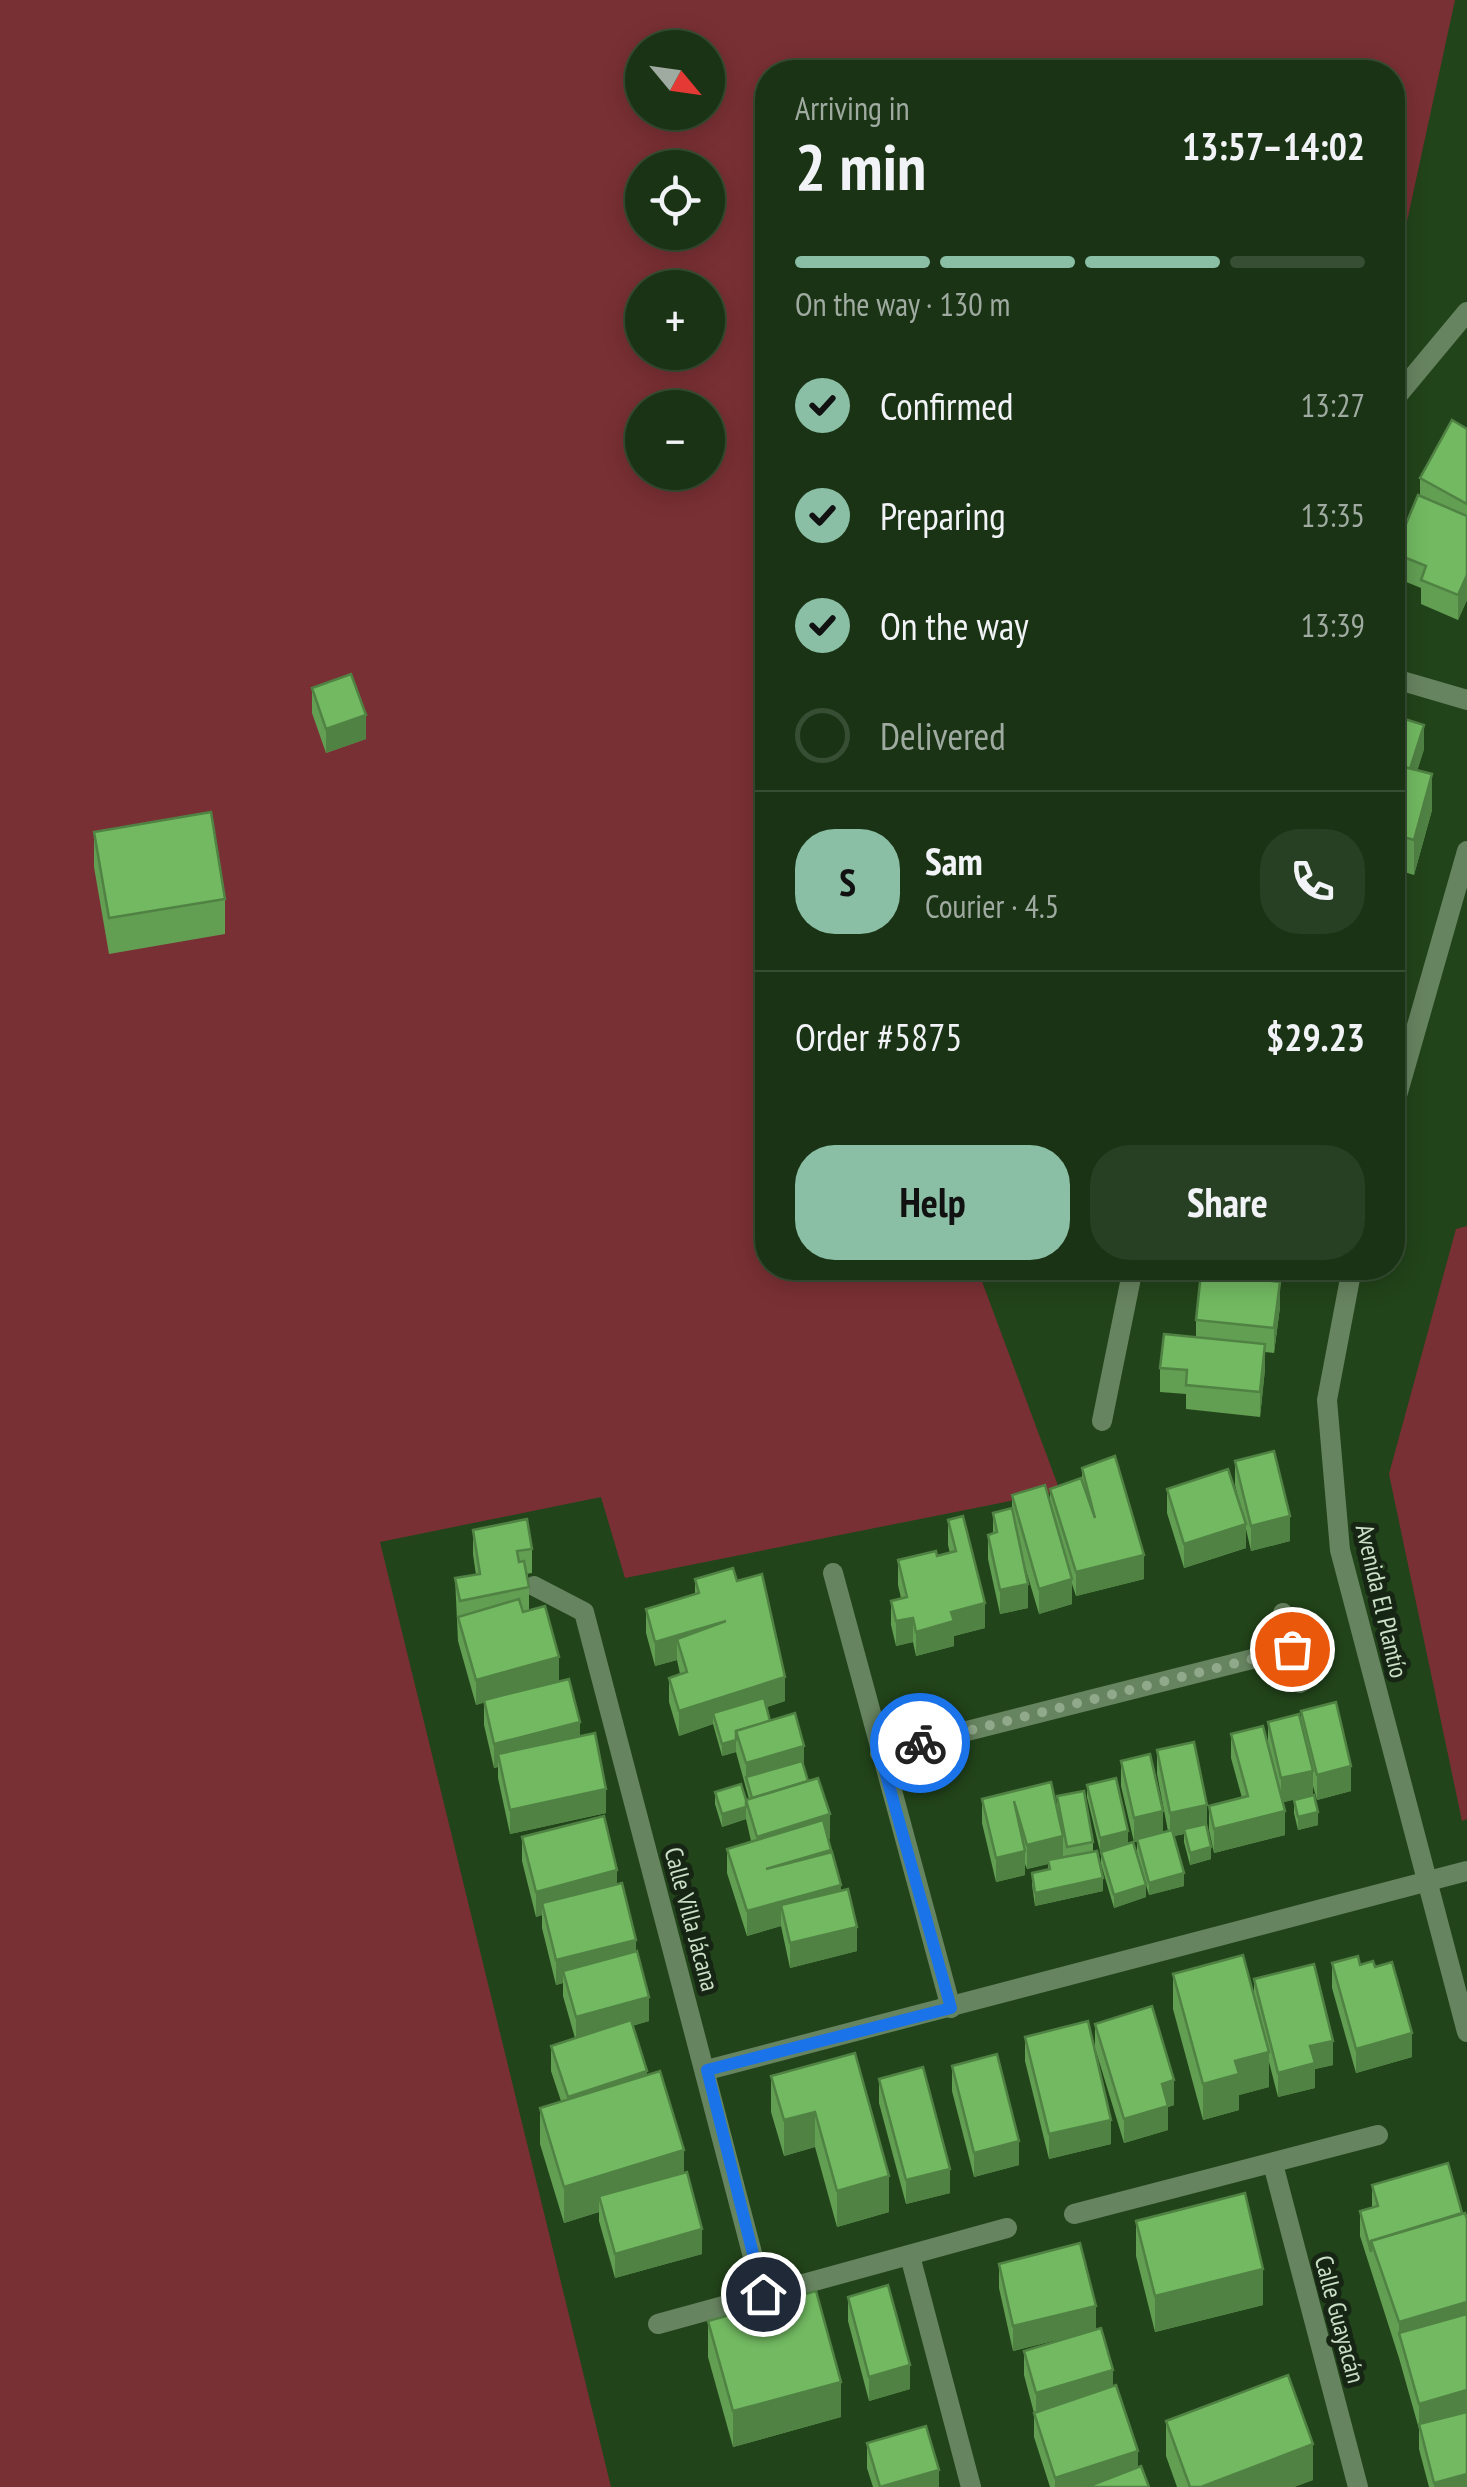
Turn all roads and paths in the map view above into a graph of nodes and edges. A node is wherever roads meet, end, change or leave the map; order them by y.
1 (1467, 312) edge
2 (1405, 386) edge
3 (1405, 682) edge
4 (1467, 700) edge
5 (1467, 850) edge
6 (1405, 1067) edge
7 (1131, 1280) edge
8 (1350, 1280) edge
9 (1102, 1421) dead end
10 (833, 1573) dead end
11 (534, 1586) dead end
12 (1283, 1613) dead end
13 (1292, 1649) junction
14 (1300, 1683) dead end
15 (880, 1753) junction
16 (1467, 1872) edge
17 (1428, 1882) junction
18 (951, 2008) junction
19 (1467, 2032) edge
20 (707, 2070) junction
21 (1378, 2135) dead end
22 (1273, 2164) junction
23 (1074, 2214) dead end
24 (1007, 2228) dead end
25 (910, 2256) junction
26 (763, 2294) junction
27 (658, 2324) dead end
28 (971, 2487) edge
29 (1358, 2487) edge

1 - 2 street
3 - 4 street
5 - 6 street
7 - 9 street
8 - 17 street, Avenida El Plantío
10 - 15 street
11 - 20 street, Calle Villa Jácana
12 - 13 street
13 - 14 street
13 - 15 street
15 - 18 street
16 - 17 street
17 - 18 street
17 - 19 street, Avenida El Plantío
18 - 20 street
20 - 26 street, Calle Villa Jácana
21 - 22 street
22 - 23 street
22 - 29 street, Calle Guayacán
24 - 25 street
25 - 26 street
25 - 28 street
26 - 27 street

